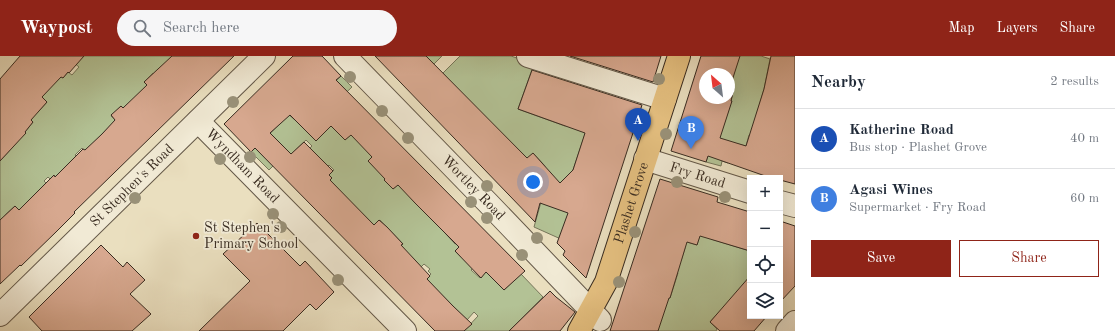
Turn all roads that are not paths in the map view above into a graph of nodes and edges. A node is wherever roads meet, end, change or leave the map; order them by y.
1 (264, 56) edge
2 (345, 56) edge
3 (528, 56) edge
4 (679, 56) edge
5 (665, 99) junction
6 (198, 121) junction
7 (646, 159) junction
8 (747, 191) edge
9 (783, 203) edge
10 (795, 206) edge
11 (0, 315) edge
12 (594, 321) edge
13 (795, 322) edge
14 (405, 331) edge
15 (579, 331) edge
16 (787, 331) edge

1 - 6 street, St Stephen's Road
2 - 12 street, Wortley Road
3 - 5 street
4 - 5 main road, Plashet Grove
5 - 7 main road, Plashet Grove
6 - 11 street, St Stephen's Road
6 - 14 street, Wyndham Road
7 - 8 street, Fry Road
7 - 12 main road, Plashet Grove
9 - 10 street
12 - 15 main road, Plashet Grove
13 - 16 street

